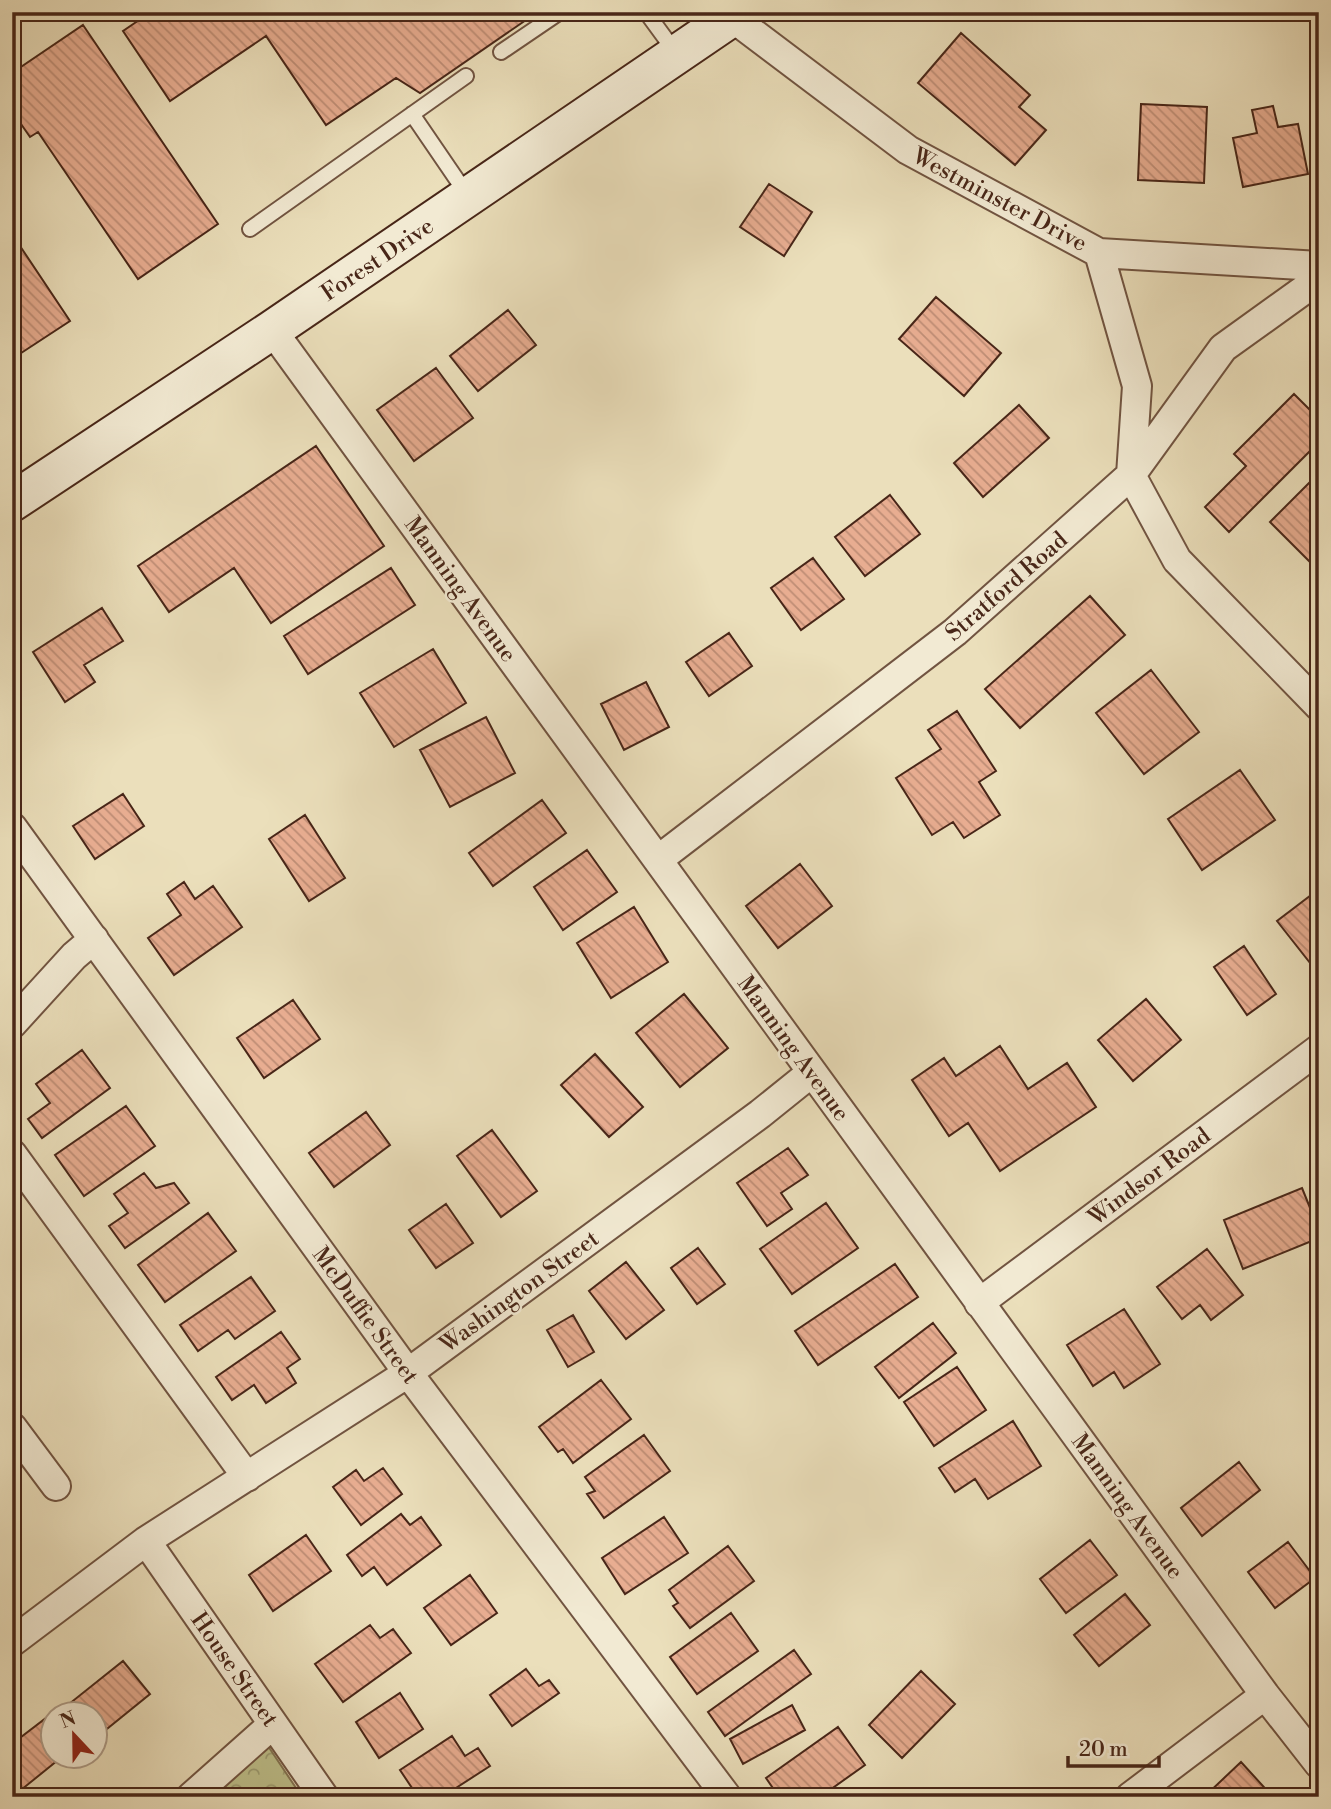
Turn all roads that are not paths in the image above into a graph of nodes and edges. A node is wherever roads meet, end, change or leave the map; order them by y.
1 (561, 12) edge
2 (646, 12) edge
3 (732, 14) edge
4 (501, 52) dead end
5 (677, 55) junction
6 (467, 76) dead end
7 (412, 114) junction
8 (468, 196) junction
9 (250, 229) dead end
10 (1099, 253) junction
11 (1319, 266) edge
12 (1319, 279) edge
13 (272, 330) junction
14 (1131, 475) junction
15 (12, 502) edge
16 (1319, 706) edge
17 (12, 827) edge
18 (659, 859) junction
19 (94, 939) junction
20 (12, 1024) edge
21 (1319, 1049) edge
22 (811, 1073) junction
23 (12, 1154) edge
24 (979, 1303) junction
25 (408, 1373) junction
26 (12, 1427) edge
27 (247, 1477) junction
28 (56, 1486) dead end
29 (146, 1541) junction
30 (12, 1642) edge
31 (1265, 1695) junction
32 (273, 1724) junction
33 (1314, 1747) edge
34 (191, 1797) edge
35 (324, 1797) edge
36 (727, 1797) edge
37 (1130, 1797) edge

1 - 4 lane
2 - 5 lane
3 - 5 main road, Forest Drive
3 - 10 street, Westminster Drive
5 - 8 main road, Forest Drive
6 - 7 lane
7 - 8 lane
7 - 9 lane
8 - 13 main road, Forest Drive
10 - 11 street, Westminster Drive
10 - 14 street
12 - 14 street, Stratford Road
13 - 15 main road, Forest Drive
13 - 18 street, Manning Avenue
14 - 16 street
14 - 18 street, Stratford Road
17 - 19 street, McDuffie Street
18 - 22 street, Manning Avenue
19 - 20 street
19 - 25 street, McDuffie Street
21 - 24 street, Windsor Road
22 - 24 street, Manning Avenue
22 - 25 street, Washington Street
23 - 27 street
24 - 31 street, Manning Avenue
25 - 27 street, Washington Street
25 - 36 street, McDuffie Street
26 - 28 street
27 - 29 street, Washington Street
29 - 30 street, Washington Street
29 - 32 street, House Street
31 - 33 street, Manning Avenue
31 - 37 street
32 - 34 street
32 - 35 street, House Street

